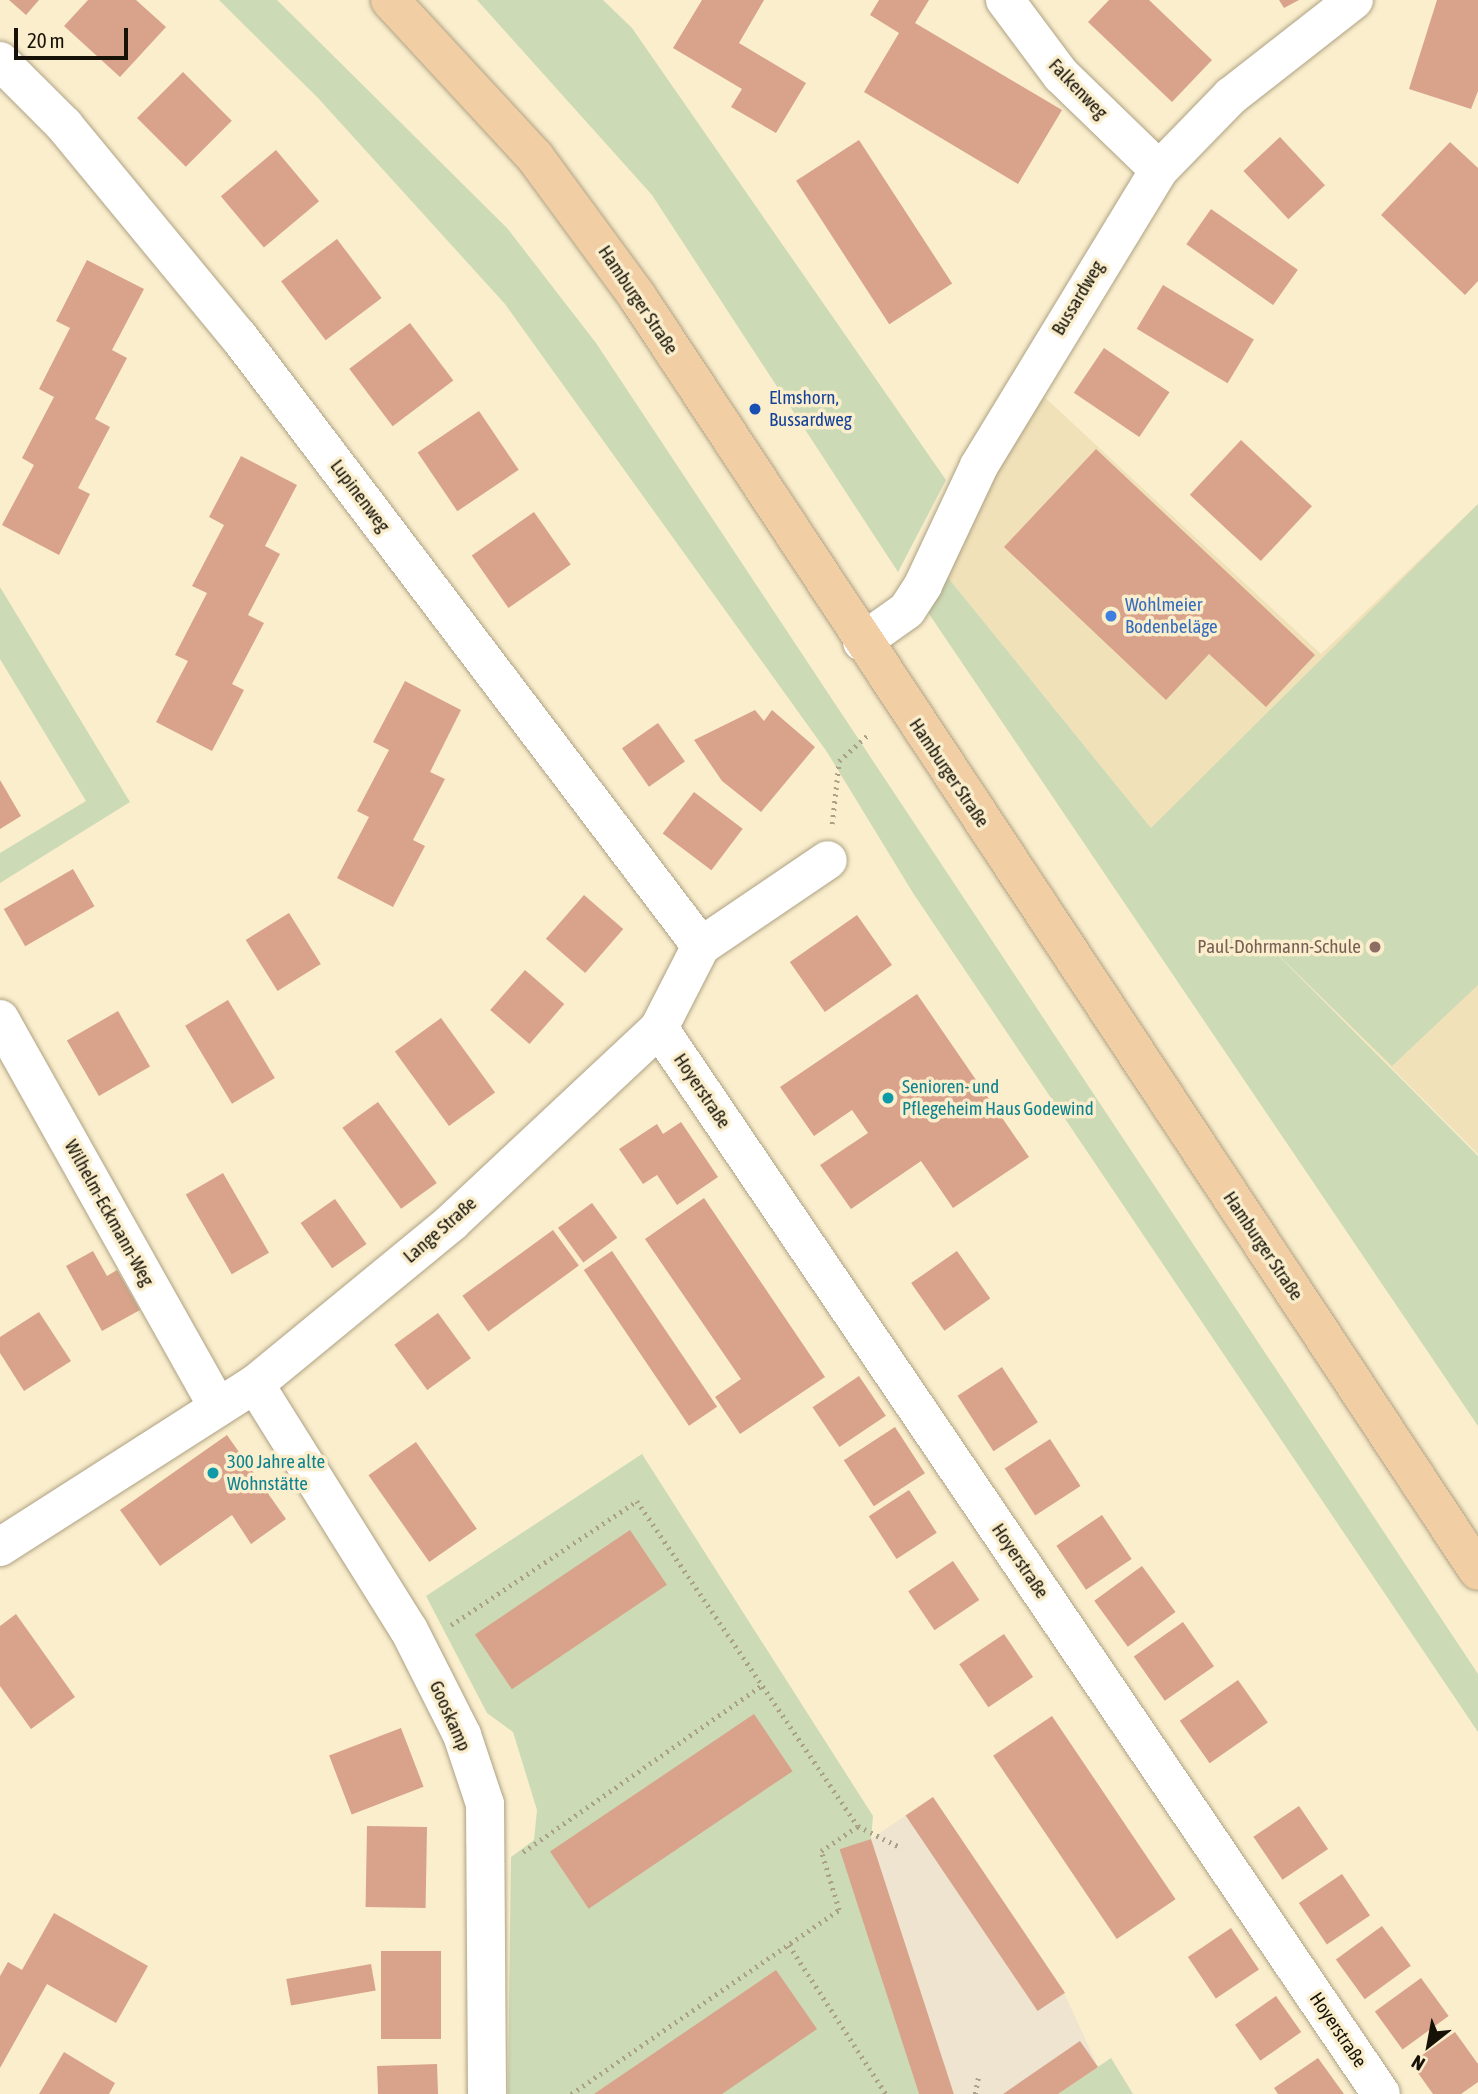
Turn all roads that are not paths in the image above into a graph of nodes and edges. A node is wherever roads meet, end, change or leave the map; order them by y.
1 (390, 0) edge
2 (1005, 0) edge
3 (1354, 0) edge
4 (0, 61) edge
5 (1159, 170) junction
6 (862, 642) junction
7 (828, 860) road end
8 (701, 946) junction
9 (0, 1019) edge
10 (659, 1028) junction
11 (255, 1384) junction
12 (218, 1407) junction
13 (0, 1547) edge
14 (1478, 1571) edge
15 (487, 2094) edge
16 (1381, 2094) edge

1 - 6 main road, Hamburger Straße
2 - 5 street, Falkenweg
3 - 5 street, Bussardweg
4 - 8 street, Lupinenweg
5 - 6 street, Bussardweg
6 - 14 main road, Hamburger Straße
7 - 8 street, Lange Straße
8 - 10 street, Lange Straße
9 - 12 street, Wilhelm-Eckmann-Weg
10 - 11 street, Lange Straße
10 - 16 street, Hoyerstraße
11 - 12 street, Lange Straße
11 - 15 street, Gooskamp
12 - 13 street, Lange Straße

